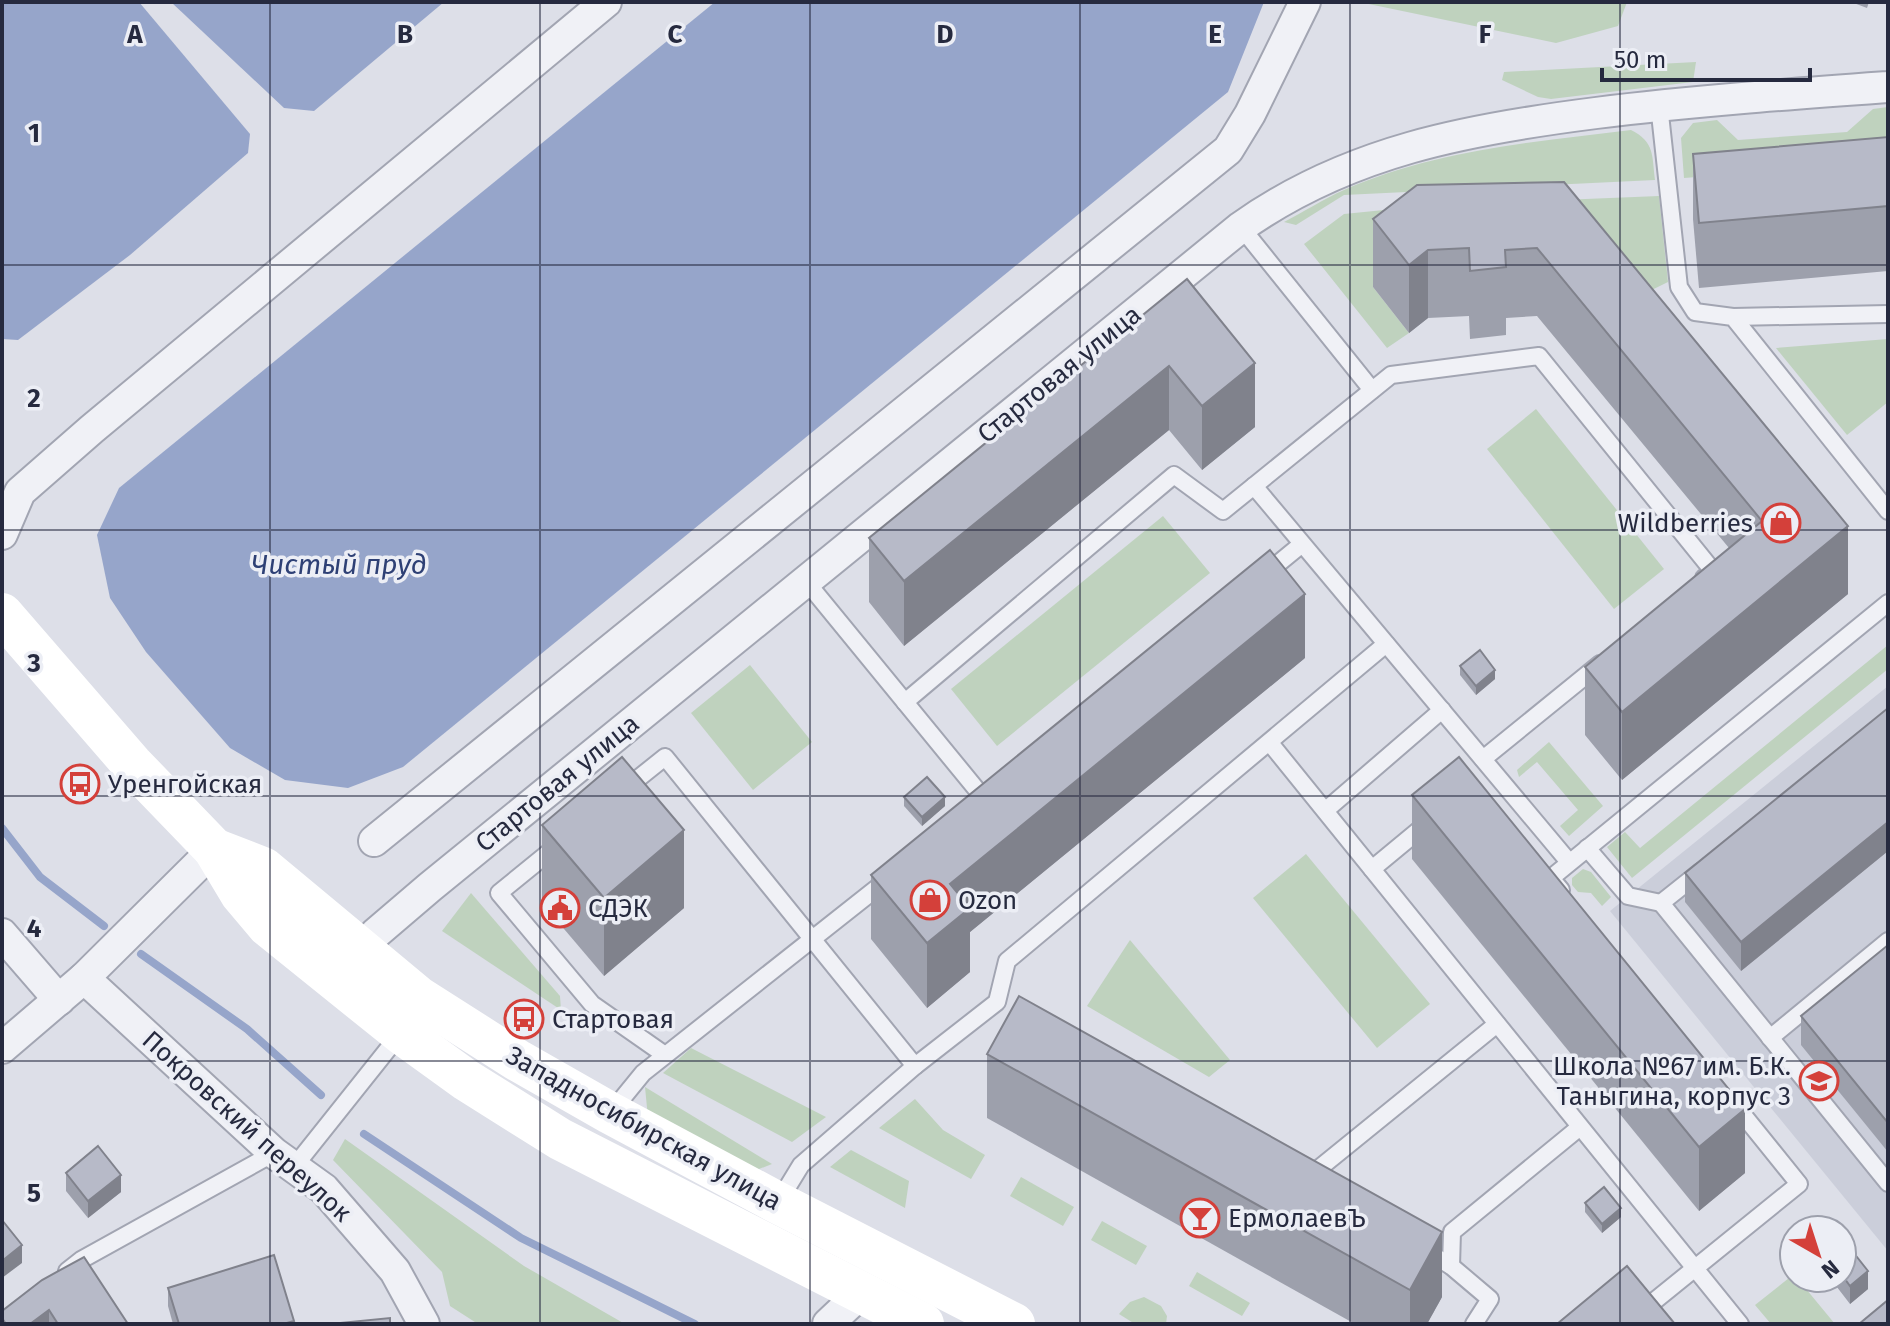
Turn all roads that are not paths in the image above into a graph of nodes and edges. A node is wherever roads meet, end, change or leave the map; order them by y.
1 (606, 2) edge
2 (1305, 2) edge
3 (1888, 87) edge
4 (1659, 105) junction
5 (1241, 227) junction
6 (1888, 314) edge
7 (1733, 317) junction
8 (1372, 390) junction
9 (11, 485) edge
10 (1254, 486) junction
11 (1888, 511) edge
12 (2, 534) edge
13 (1302, 544) junction
14 (805, 580) junction
15 (1246, 590) edge
16 (1689, 591) edge
17 (1888, 603) edge
18 (2, 614) edge
19 (1386, 644) junction
20 (1616, 650) edge
21 (905, 702) junction
22 (1442, 710) junction
23 (1270, 743) junction
24 (1483, 759) junction
25 (986, 801) edge
26 (609, 802) edge
27 (1326, 810) junction
28 (1442, 810) edge
29 (572, 833) edge
30 (374, 841) dead end
31 (1587, 848) junction
32 (214, 849) junction
33 (1569, 862) junction
34 (1708, 865) edge
35 (1372, 869) junction
36 (894, 874) edge
37 (1570, 900) edge
38 (1661, 903) junction
39 (2, 934) edge
40 (812, 939) junction
41 (1888, 941) edge
42 (360, 948) junction
43 (84, 978) junction
44 (331, 979) junction
45 (59, 1000) junction
46 (1497, 1024) junction
47 (401, 1033) junction
48 (1770, 1038) junction
49 (2, 1048) edge
50 (665, 1055) junction
51 (915, 1066) junction
52 (1722, 1088) edge
53 (610, 1113) junction
54 (1580, 1127) junction
55 (284, 1160) junction
56 (1305, 1179) edge
57 (1888, 1183) edge
58 (778, 1203) junction
59 (1414, 1244) edge
60 (1451, 1266) junction
61 (1695, 1268) junction
62 (58, 1278) edge
63 (862, 1292) junction
64 (424, 1324) edge
65 (828, 1324) edge
66 (923, 1324) edge
67 (1014, 1324) edge
68 (1474, 1324) edge
69 (1626, 1324) edge
70 (1740, 1324) edge

1 - 9 street
2 - 30 street
3 - 4 street, Стартовая улица
4 - 5 street, Стартовая улица
4 - 7 lane
5 - 8 lane
5 - 14 street, Стартовая улица
6 - 7 lane
7 - 11 lane
8 - 10 lane
8 - 16 lane
9 - 12 street
10 - 13 lane
10 - 21 lane
13 - 15 lane
13 - 19 lane
14 - 21 lane
14 - 42 street, Стартовая улица
17 - 31 lane
18 - 32 main road, Западносибирская улица
19 - 22 lane
19 - 23 lane
20 - 24 lane
21 - 25 lane
22 - 24 lane
22 - 27 lane
23 - 27 lane
23 - 51 lane
24 - 33 lane
26 - 40 lane
27 - 35 lane
28 - 35 lane
29 - 50 lane
31 - 33 lane
31 - 38 lane
32 - 42 main road, Западносибирская улица
32 - 43 street
32 - 44 main road, Западносибирская улица
33 - 37 lane
34 - 38 lane
35 - 46 lane
36 - 40 lane
38 - 48 lane
39 - 45 street
40 - 50 lane
40 - 51 lane
41 - 48 lane
42 - 44 street, Стартовая улица
42 - 53 main road, Западносибирская улица
43 - 45 street
43 - 55 street, Покровский переулок
44 - 47 main road, Западносибирская улица
45 - 49 street
46 - 54 lane
46 - 56 lane
47 - 55 lane
47 - 63 main road, Западносибирская улица
48 - 57 lane
50 - 53 lane
51 - 58 lane
52 - 61 lane
53 - 58 main road, Западносибирская улица
54 - 60 lane
54 - 61 lane
55 - 62 lane
55 - 64 street, Покровский переулок
58 - 67 main road, Западносибирская улица
59 - 60 lane
60 - 68 lane
61 - 69 lane
61 - 70 lane
63 - 65 street
63 - 66 main road, Западносибирская улица

